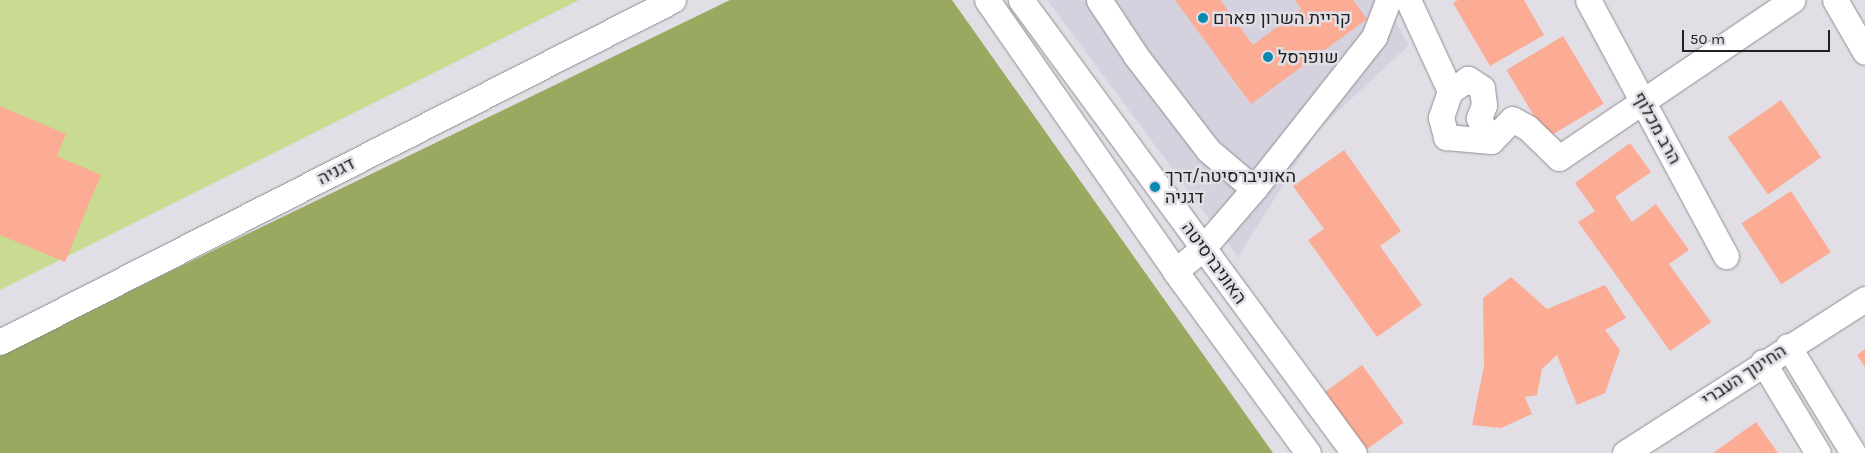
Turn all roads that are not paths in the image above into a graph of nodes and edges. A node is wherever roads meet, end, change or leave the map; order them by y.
1 (673, 0) edge
2 (987, 0) edge
3 (1021, 0) edge
4 (1099, 0) edge
5 (1388, 0) edge
6 (1408, 0) edge
7 (1588, 0) edge
8 (1792, 0) edge
9 (1835, 0) edge
10 (1865, 52) edge
11 (1450, 91) junction
12 (1642, 100) junction
13 (1490, 141) junction
14 (1254, 188) junction
15 (1203, 248) junction
16 (1726, 256) dead end
17 (1175, 271) junction
18 (1865, 299) edge
19 (0, 342) edge
20 (1788, 346) junction
21 (1763, 362) junction
22 (1308, 453) edge
23 (1354, 453) edge
24 (1626, 453) edge
25 (1818, 453) edge
26 (1853, 453) edge

1 - 19 street, דגניה
2 - 17 street, האוניברסיטה
3 - 15 street, האוניברסיטה
4 - 14 street
5 - 14 street
6 - 11 street
7 - 12 street, הרב מכלוף
8 - 12 street
9 - 10 street
11 - 13 street
11 - 13 street
12 - 13 street
12 - 16 street, הרב מכלוף
14 - 15 street
15 - 17 street
15 - 23 street, האוניברסיטה
17 - 22 street, האוניברסיטה
18 - 20 street, החינוך העברי
20 - 21 street, החינוך העברי
20 - 26 street
21 - 24 street, החינוך העברי
21 - 25 street

